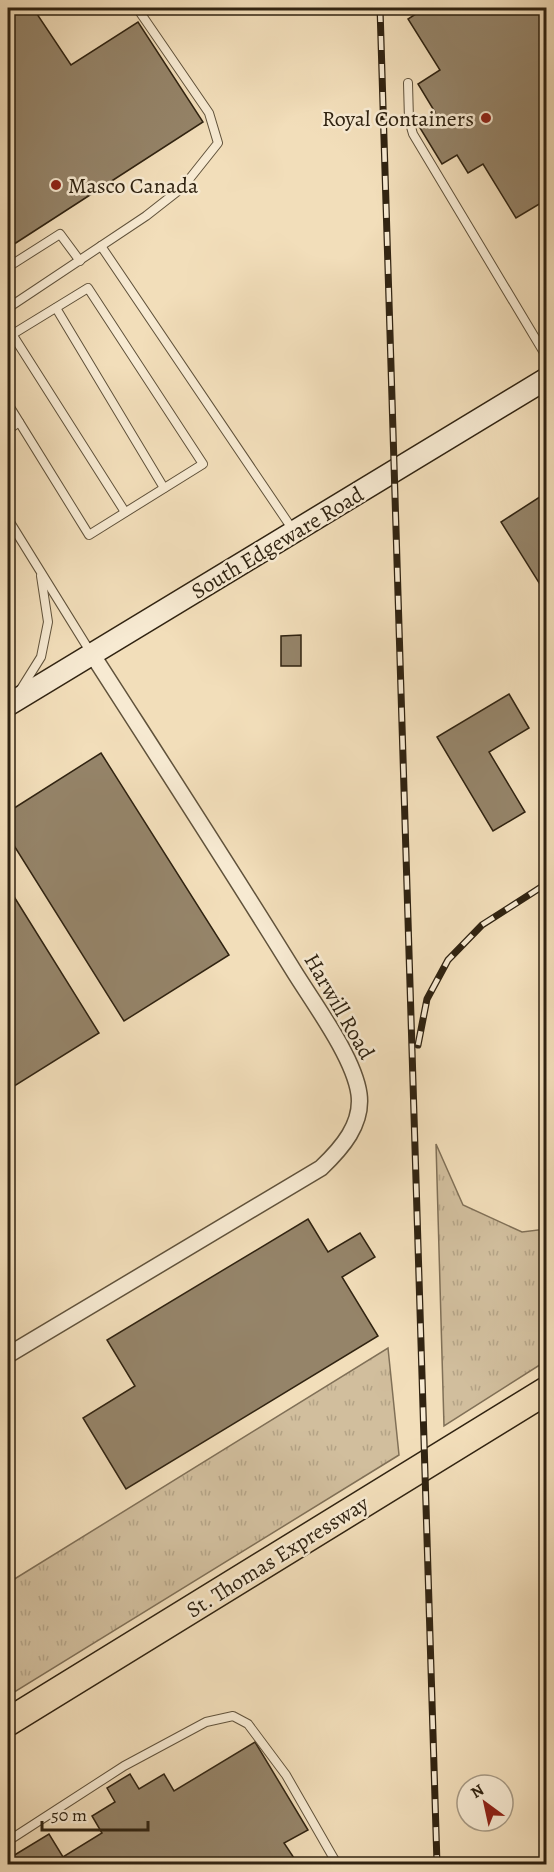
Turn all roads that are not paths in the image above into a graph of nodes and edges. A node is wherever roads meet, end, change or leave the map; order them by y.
1 (137, 8) edge
2 (408, 83) dead end
3 (101, 246) junction
4 (81, 261) junction
5 (8, 267) edge
6 (8, 308) edge
7 (56, 308) junction
8 (10, 336) edge
9 (546, 356) edge
10 (546, 379) edge
11 (8, 404) edge
12 (19, 422) junction
13 (8, 430) edge
14 (164, 488) junction
15 (125, 512) junction
16 (8, 519) edge
17 (294, 532) junction
18 (40, 572) junction
19 (92, 654) junction
20 (11, 702) edge
21 (8, 1355) edge
22 (546, 1390) edge
23 (8, 1722) edge
24 (8, 1841) edge
25 (337, 1864) edge

1 - 3 lane
2 - 9 lane
3 - 4 lane
3 - 17 lane
4 - 5 lane
4 - 6 lane
7 - 8 lane
7 - 14 lane
7 - 14 lane
8 - 15 lane
10 - 17 main road, South Edgeware Road
11 - 12 lane
12 - 13 lane
12 - 15 lane
14 - 15 lane
16 - 18 lane
17 - 19 main road, South Edgeware Road
18 - 19 lane
18 - 20 lane
19 - 20 main road, South Edgeware Road
19 - 21 street, Harwill Road
22 - 23 highway, St. Thomas Expressway
24 - 25 lane

